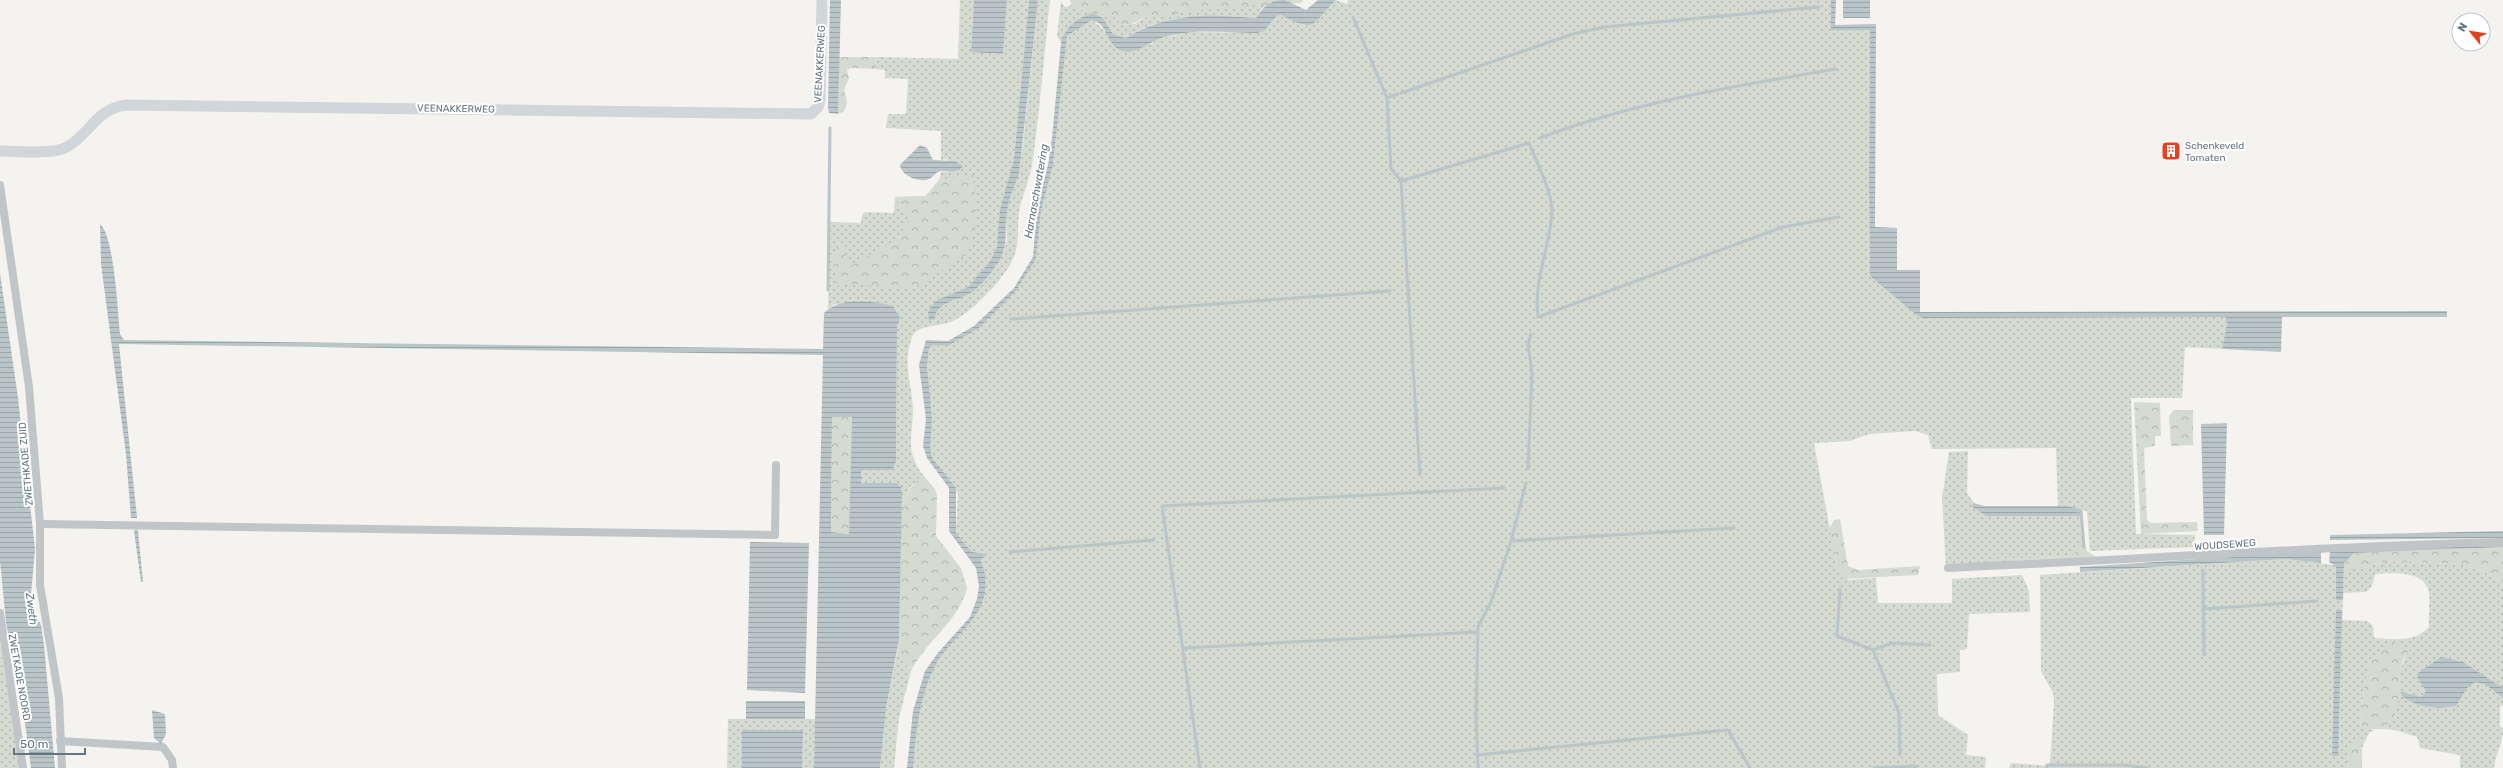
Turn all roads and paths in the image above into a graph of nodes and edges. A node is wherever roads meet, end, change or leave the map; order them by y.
1 (822, 0) edge
2 (0, 151) edge
3 (0, 185) edge
4 (776, 466) dead end
5 (40, 524) junction
6 (2503, 542) edge
7 (1948, 568) dead end
8 (0, 613) edge
9 (60, 741) junction
10 (23, 768) edge
11 (62, 768) edge
12 (173, 768) edge

1 - 2 street, VEENAKKERWEG
3 - 5 street, ZWETHKADE ZUID
4 - 5 street
5 - 9 street, ZWETHKADE ZUID
6 - 7 street, WOUDSEWEG
8 - 10 street, ZWETKADE NOORD
9 - 11 street, ZWETHKADE ZUID
9 - 12 street

